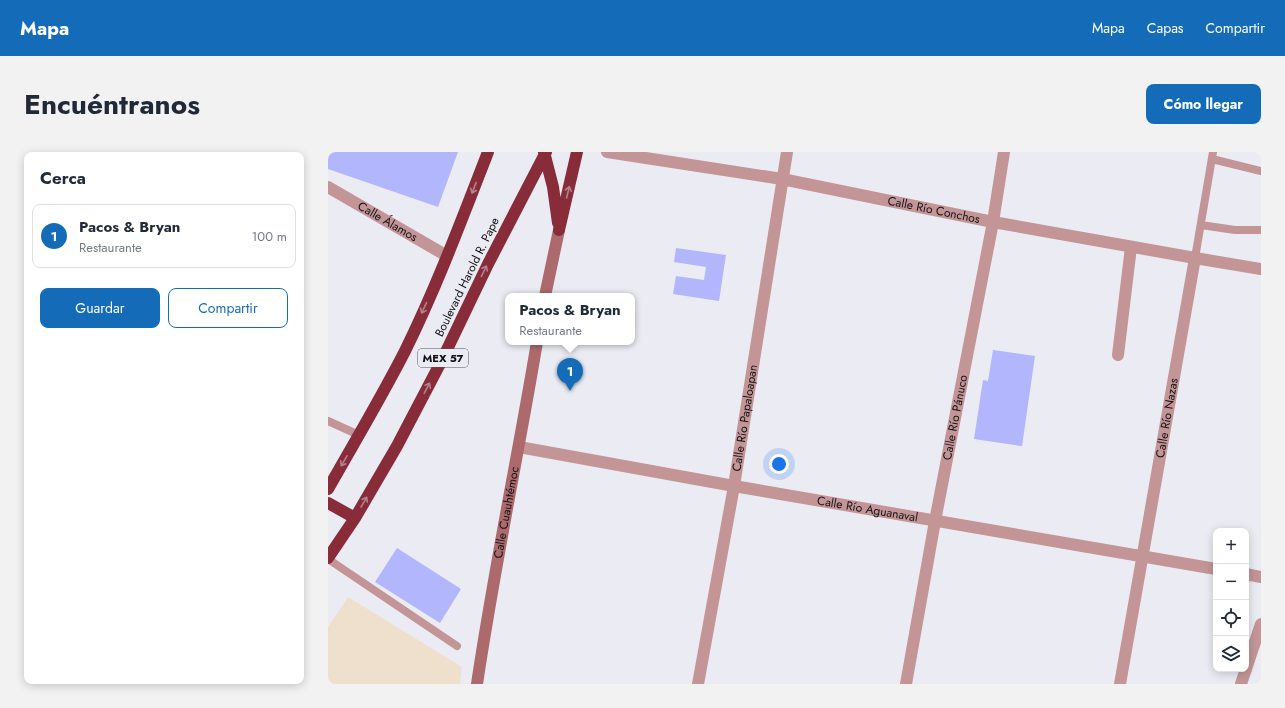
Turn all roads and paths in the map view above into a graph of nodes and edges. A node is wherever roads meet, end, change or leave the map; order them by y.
1 (488, 152) edge
2 (577, 152) edge
3 (607, 152) edge
4 (787, 152) edge
5 (1004, 152) edge
6 (545, 153) edge
7 (1212, 156) edge
8 (1261, 171) edge
9 (782, 179) junction
10 (328, 187) edge
11 (992, 222) junction
12 (1201, 225) junction
13 (559, 230) junction
14 (1261, 230) edge
15 (1131, 247) junction
16 (447, 256) junction
17 (1195, 258) junction
18 (1261, 269) edge
19 (546, 293) edge
20 (536, 345) edge
21 (1118, 355) dead end
22 (328, 421) edge
23 (359, 435) junction
24 (519, 447) junction
25 (734, 486) junction
26 (328, 489) edge
27 (328, 503) edge
28 (355, 518) junction
29 (935, 521) junction
30 (1142, 557) junction
31 (328, 559) edge
32 (1213, 569) edge
33 (1249, 575) edge
34 (1261, 577) edge
35 (1261, 624) edge
36 (457, 646) dead end
37 (1249, 660) edge
38 (1245, 672) edge
39 (477, 684) edge
40 (698, 684) edge
41 (906, 684) edge
42 (1120, 684) edge
43 (1241, 684) edge

1 -> 16 highway, Boulevard Harold R. Pape / MEX 57
13 -> 2 highway
3 - 9 street, Calle Río Conchos
4 - 9 street, Calle Río Papaloapan
5 - 11 street, Calle Río Pánuco
6 - 13 highway
28 -> 6 highway, Boulevard Harold R. Pape / MEX 57
7 - 8 lane
7 - 12 lane, Calle Río Nazas
9 - 11 street, Calle Río Conchos
9 - 25 street, Calle Río Papaloapan
10 - 16 street, Calle Álamos
11 - 15 street, Calle Río Conchos
11 - 29 street, Calle Río Pánuco
12 - 14 lane
12 - 17 lane, Calle Río Nazas
13 - 19 street
15 - 17 street, Calle Río Conchos
15 - 21 street
16 -> 23 highway, Boulevard Harold R. Pape / MEX 57
17 - 18 street, Calle Río Conchos
17 - 30 street, Calle Río Nazas
20 - 24 street, Calle Cuauhtémoc
22 - 23 lane
23 -> 26 highway, Boulevard Harold R. Pape / MEX 57
24 - 25 street, Calle Río Aguanaval
24 - 39 street, Calle Cuauhtémoc
25 - 29 street, Calle Río Aguanaval
25 - 40 street, Calle Río Papaloapan
27 - 28 highway
28 - 31 highway, Boulevard Harold R. Pape / MEX 57
29 - 30 street, Calle Río Aguanaval
29 - 41 street, Calle Río Pánuco
30 - 32 street, Calle Río Aguanaval
30 - 42 street, Calle Río Nazas
31 - 36 lane
33 - 34 street
35 - 37 street
38 - 43 street

